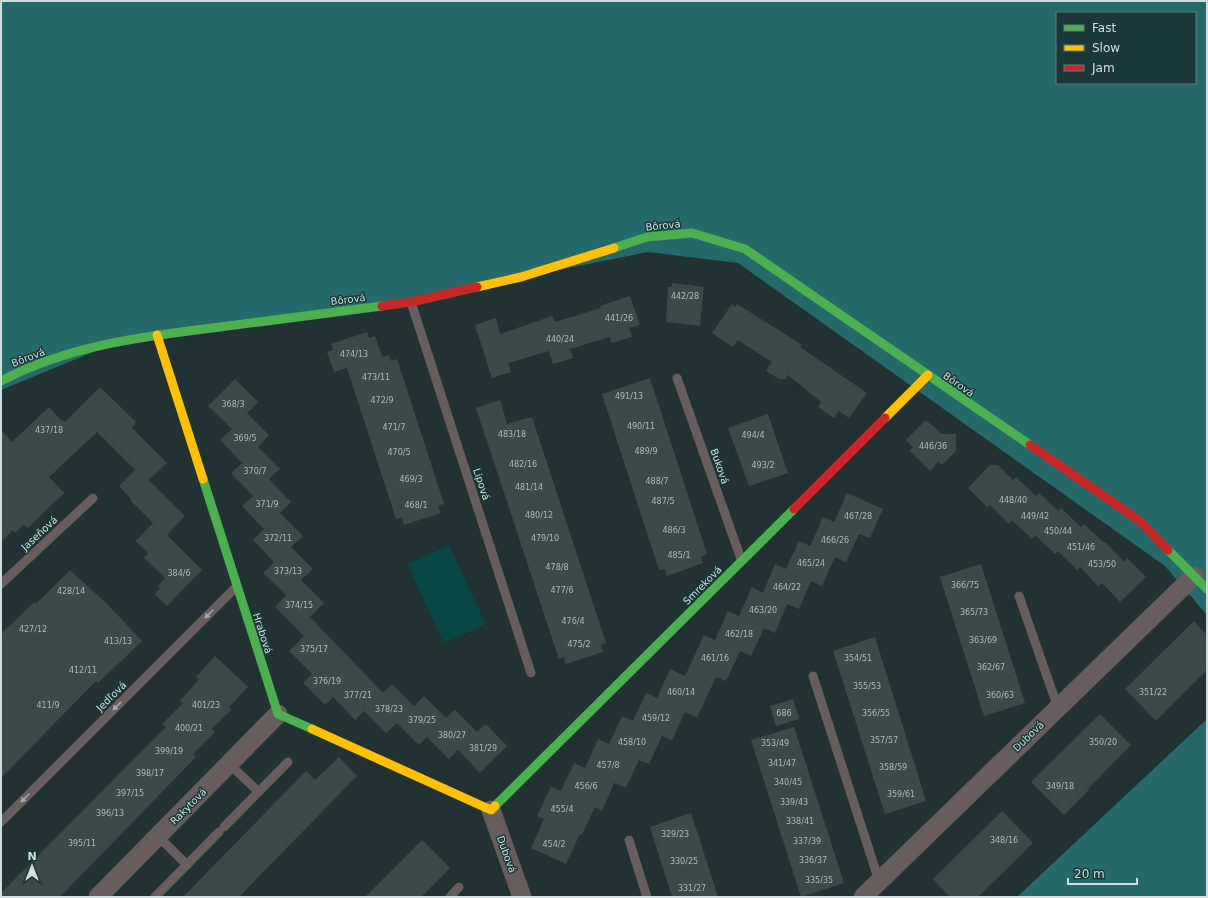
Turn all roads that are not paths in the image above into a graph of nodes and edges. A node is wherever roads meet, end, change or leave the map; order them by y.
1 (411, 302) junction
2 (157, 335) junction
3 (928, 375) junction
4 (677, 378) dead end
5 (1, 382) edge
6 (92, 498) dead end
7 (742, 560) junction
8 (1194, 576) junction
9 (1, 584) edge
10 (237, 586) junction
11 (1207, 589) edge
12 (1019, 596) dead end
13 (531, 673) dead end
14 (813, 676) dead end
15 (1058, 708) junction
16 (278, 714) junction
17 (288, 762) dead end
18 (229, 764) junction
19 (259, 792) junction
20 (491, 810) junction
21 (1, 822) edge
22 (158, 836) junction
23 (629, 840) dead end
24 (187, 865) junction
25 (879, 881) junction
26 (459, 887) dead end
27 (521, 896) edge
28 (98, 897) edge
29 (155, 897) edge
30 (450, 897) edge
31 (647, 897) edge
32 (863, 897) edge

1 - 2 street, Bôrová
1 - 3 street, Bôrová
1 - 13 lane, Lipová
2 - 5 street, Bôrová
2 - 10 street, Hrabová
3 - 7 street, Smreková
3 - 8 street, Bôrová
4 - 7 lane, Buková
6 - 9 lane, Jaseňová
7 - 20 street, Smreková
8 - 11 street, Bôrová
8 - 15 street, Dubová
10 - 16 street, Hrabová
10 -> 21 lane, Jedľová
12 - 15 lane
14 - 25 lane
15 - 25 street, Dubová
16 - 18 street, Rakytová
16 - 20 street
17 - 19 lane
18 - 19 lane
18 - 22 street, Rakytová
19 - 24 lane
20 - 27 street, Dubová
22 - 24 lane
22 - 28 street, Rakytová
23 - 31 lane
24 - 29 lane
25 - 32 street, Dubová
26 - 30 lane

